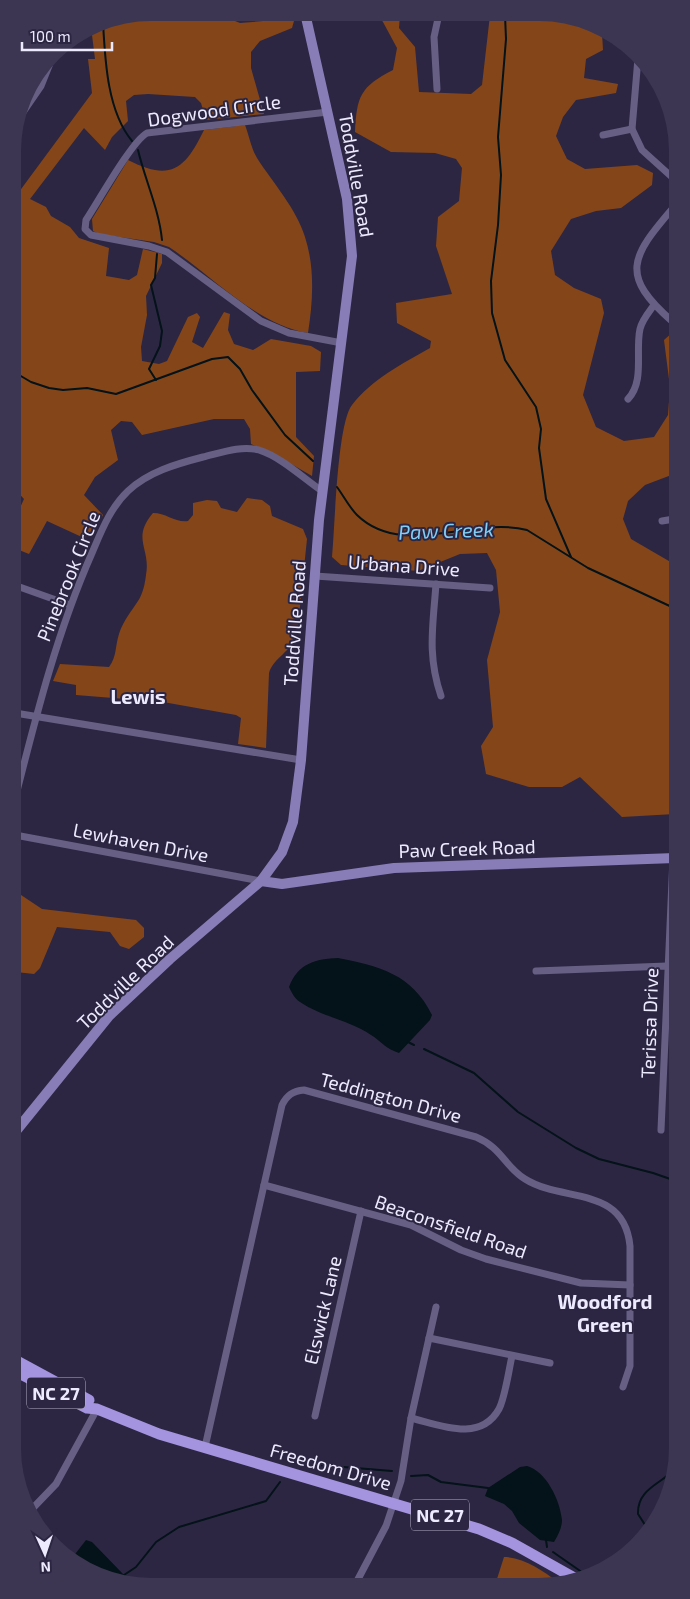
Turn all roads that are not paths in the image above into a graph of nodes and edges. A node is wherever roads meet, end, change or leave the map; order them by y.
1 (437, 21) edge
2 (308, 22) edge
3 (637, 66) edge
4 (47, 73) edge
5 (437, 90) dead end
6 (34, 95) edge
7 (328, 112) junction
8 (632, 129) junction
9 (603, 135) dead end
10 (669, 174) edge
11 (669, 213) edge
12 (654, 305) junction
13 (669, 318) edge
14 (342, 343) junction
15 (628, 400) dead end
16 (322, 491) junction
17 (669, 520) edge
18 (662, 521) dead end
19 (315, 576) junction
20 (436, 584) junction
21 (22, 588) edge
22 (490, 588) dead end
23 (70, 605) junction
24 (441, 696) dead end
25 (22, 714) edge
26 (36, 716) junction
27 (300, 760) junction
28 (22, 773) edge
29 (21, 836) edge
30 (668, 858) edge
31 (261, 881) junction
32 (668, 945) edge
33 (667, 966) junction
34 (536, 971) dead end
35 (21, 1125) edge
36 (661, 1130) dead end
37 (264, 1185) junction
38 (361, 1211) junction
39 (630, 1285) junction
40 (436, 1307) dead end
41 (429, 1338) junction
42 (512, 1356) junction
43 (21, 1363) edge
44 (550, 1363) dead end
45 (21, 1374) edge
46 (623, 1387) dead end
47 (97, 1409) junction
48 (315, 1416) dead end
49 (411, 1418) junction
50 (206, 1448) junction
51 (394, 1502) junction
52 (35, 1506) edge
53 (568, 1574) edge
54 (359, 1578) edge

1 - 5 street
2 - 7 street, Toddville Road
3 - 8 street
4 - 6 street
7 - 14 street, Toddville Road
7 - 14 street, Dogwood Circle
8 - 9 street
8 - 10 street
11 - 12 street
12 - 13 street
12 - 15 street
14 - 16 street, Toddville Road
16 - 19 street, Toddville Road
16 - 23 street, Pinebrook Circle
17 - 18 street
19 - 20 street, Urbana Drive
19 - 27 street, Toddville Road
20 - 22 street, Urbana Drive
20 - 24 street
21 - 23 street
23 - 26 street, Pinebrook Circle
25 - 26 street
26 - 27 street
26 - 28 street, Pinebrook Circle
27 - 31 street, Toddville Road
29 - 31 street, Lewhaven Drive
30 - 31 street, Paw Creek Road
31 - 35 street, Toddville Road
32 - 33 street, Terissa Drive
33 - 34 street
33 - 36 street, Terissa Drive
37 - 38 street, Beaconsfield Road
37 - 39 street, Teddington Drive
37 - 50 street, Teddington Drive
38 - 39 street, Beaconsfield Road
38 - 48 street, Elswick Lane
39 - 46 street, Teddington Drive
40 - 41 street
41 - 42 street
41 - 49 street
42 - 44 street
42 - 49 street
43 - 47 main road, Freedom Drive / NC 27
45 - 47 main road, Freedom Drive / NC 27
47 - 50 main road, Freedom Drive / NC 27
47 - 52 street
49 - 51 street
50 - 51 main road, Freedom Drive / NC 27
51 - 53 main road, Freedom Drive / NC 27
51 - 54 street

